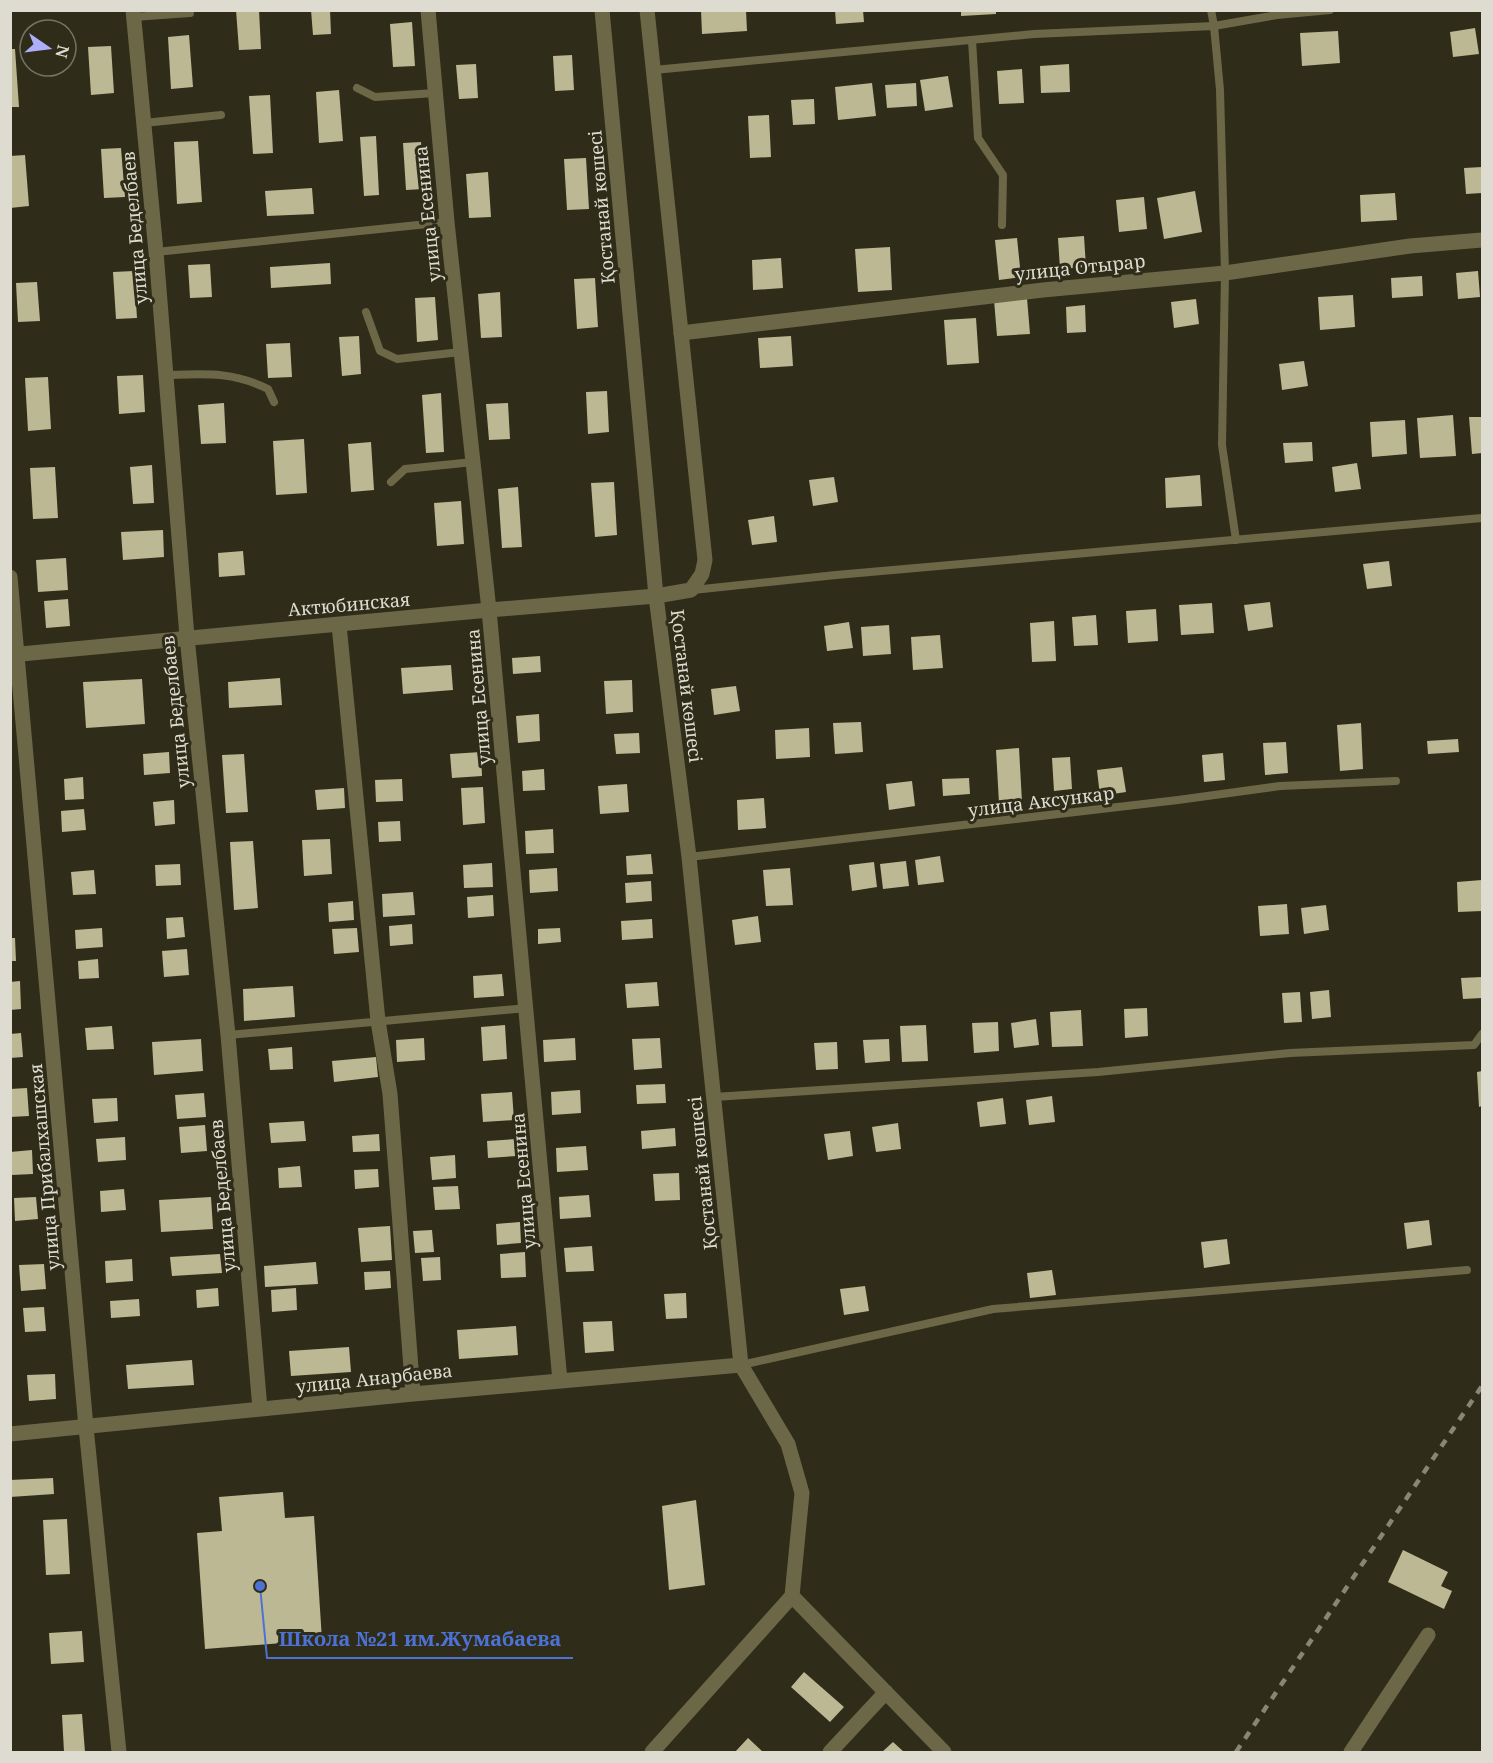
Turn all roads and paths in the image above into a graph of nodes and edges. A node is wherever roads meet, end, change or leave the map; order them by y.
1 (428, 10) edge
2 (602, 10) edge
3 (647, 10) edge
4 (1211, 10) edge
5 (1330, 10) edge
6 (190, 13) dead end
7 (133, 14) edge
8 (1214, 26) junction
9 (972, 40) junction
10 (654, 70) junction
11 (357, 88) dead end
12 (435, 93) junction
13 (221, 115) dead end
14 (144, 123) junction
15 (447, 222) junction
16 (1002, 225) dead end
17 (1482, 240) edge
18 (156, 252) junction
19 (1225, 273) junction
20 (366, 312) dead end
21 (681, 333) junction
22 (461, 352) junction
23 (166, 375) junction
24 (274, 402) dead end
25 (473, 462) junction
26 (391, 482) dead end
27 (1482, 518) edge
28 (1236, 540) junction
29 (10, 577) edge
30 (691, 590) junction
31 (656, 596) junction
32 (489, 610) junction
33 (339, 625) junction
34 (187, 637) junction
35 (14, 654) edge
36 (1396, 781) dead end
37 (689, 857) junction
38 (527, 1008) junction
39 (378, 1021) junction
40 (1482, 1034) edge
41 (228, 1035) junction
42 (714, 1097) junction
43 (1467, 1269) dead end
44 (741, 1365) junction
45 (560, 1381) junction
46 (413, 1394) junction
47 (260, 1409) junction
48 (86, 1427) junction
49 (10, 1434) edge
50 (792, 1596) junction
51 (1428, 1635) dead end
52 (886, 1692) junction
53 (119, 1752) edge
54 (652, 1752) edge
55 (830, 1752) edge
56 (944, 1752) edge
57 (1351, 1752) edge

1 - 12 street, улица Есенина
2 - 31 street, Қостанай көшесі
3 - 10 street
4 - 8 lane
5 - 8 lane
6 - 7 lane
7 - 14 street, улица Беделбаев
8 - 9 lane
8 - 19 lane
9 - 10 lane
9 - 16 lane
10 - 21 street
11 - 12 lane
12 - 15 street, улица Есенина
13 - 14 lane
14 - 18 street, улица Беделбаев
15 - 18 lane
15 - 22 street, улица Есенина
17 - 19 street, улица Отырар
18 - 23 street, улица Беделбаев
19 - 21 street, улица Отырар
19 - 28 lane
20 - 22 lane
21 - 30 street
22 - 25 street, улица Есенина
23 - 24 lane
23 - 34 street, улица Беделбаев
25 - 26 lane
25 - 32 street, улица Есенина
27 - 28 lane
28 - 30 lane
29 - 35 street, улица Прибалхашская
30 - 31 street, Актюбинская
31 - 32 street, Актюбинская
31 - 37 street, Қостанай көшесі
32 - 33 street, Актюбинская
32 - 38 street, улица Есенина
33 - 34 street, Актюбинская
33 - 39 street
34 - 35 street, Актюбинская
34 - 41 street, улица Беделбаев
35 - 48 street, улица Прибалхашская
36 - 37 lane, улица Аксункар
37 - 42 street, Қостанай көшесі
38 - 39 lane
38 - 45 street, улица Есенина
39 - 41 lane
39 - 46 street
40 - 42 lane
41 - 47 street, улица Беделбаев
42 - 44 street, Қостанай көшесі
43 - 44 lane
44 - 45 street, улица Анарбаева
44 - 50 street
45 - 46 street, улица Анарбаева
46 - 47 street, улица Анарбаева
47 - 48 street, улица Анарбаева
48 - 49 street, улица Анарбаева
48 - 53 street, улица Прибалхашская
50 - 52 street
50 - 54 street
51 - 57 street
52 - 55 street
52 - 56 street

